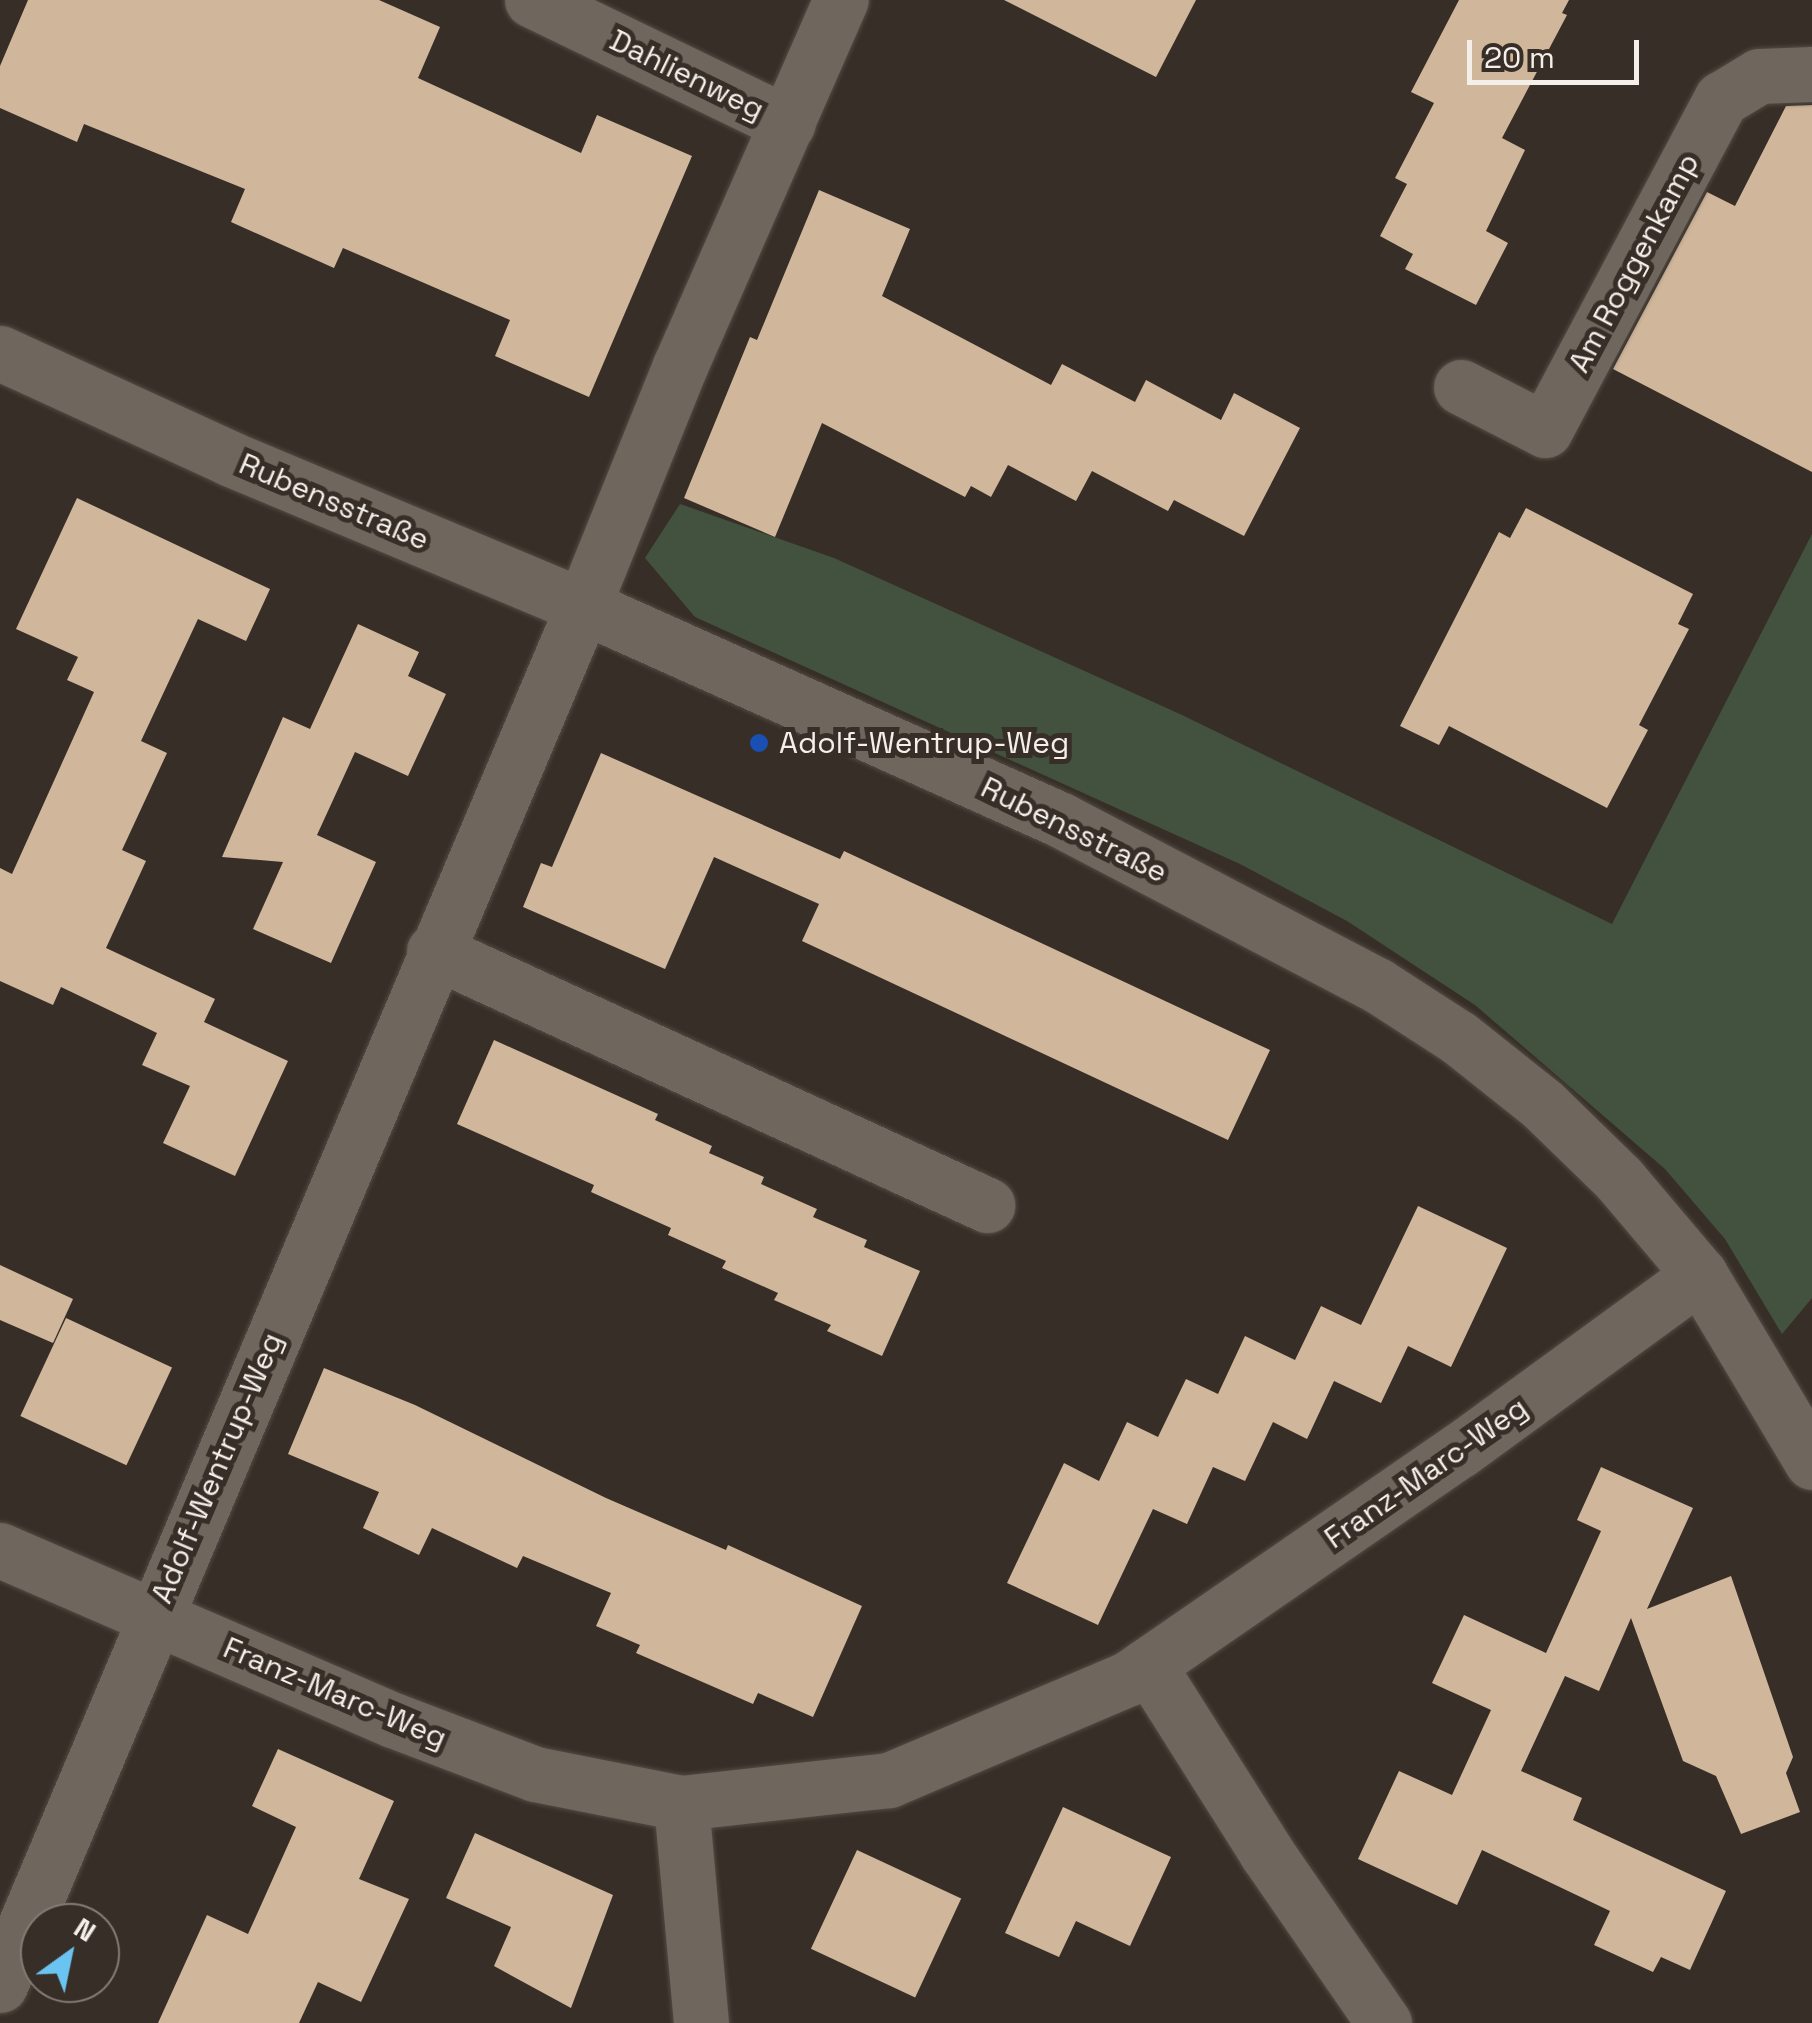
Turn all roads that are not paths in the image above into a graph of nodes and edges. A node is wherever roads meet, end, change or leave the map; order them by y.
1 (532, 0) edge
2 (841, 0) edge
3 (1812, 74) edge
4 (788, 124) junction
5 (0, 353) edge
6 (1461, 387) dead end
7 (583, 606) junction
8 (434, 951) junction
9 (987, 1204) dead end
10 (1700, 1276) junction
11 (1812, 1462) edge
12 (0, 1550) edge
13 (155, 1616) junction
14 (1148, 1665) junction
15 (681, 1803) junction
16 (0, 1985) edge
17 (701, 2023) edge
18 (1384, 2023) edge

1 - 4 street, Dahlienweg
2 - 4 street, Adolf-Wentrup-Weg
3 - 6 street, Am Roggenkamp
4 - 7 street, Adolf-Wentrup-Weg
5 - 7 street, Rubensstraße
7 - 8 street, Adolf-Wentrup-Weg
7 - 10 street, Rubensstraße
8 - 9 street
8 - 13 street, Adolf-Wentrup-Weg
10 - 11 street, Rubensstraße
10 - 14 street, Franz-Marc-Weg
12 - 13 street, Franz-Marc-Weg
13 - 15 street, Franz-Marc-Weg
13 - 16 street, Adolf-Wentrup-Weg
14 - 15 street, Franz-Marc-Weg
14 - 18 street
15 - 17 street

